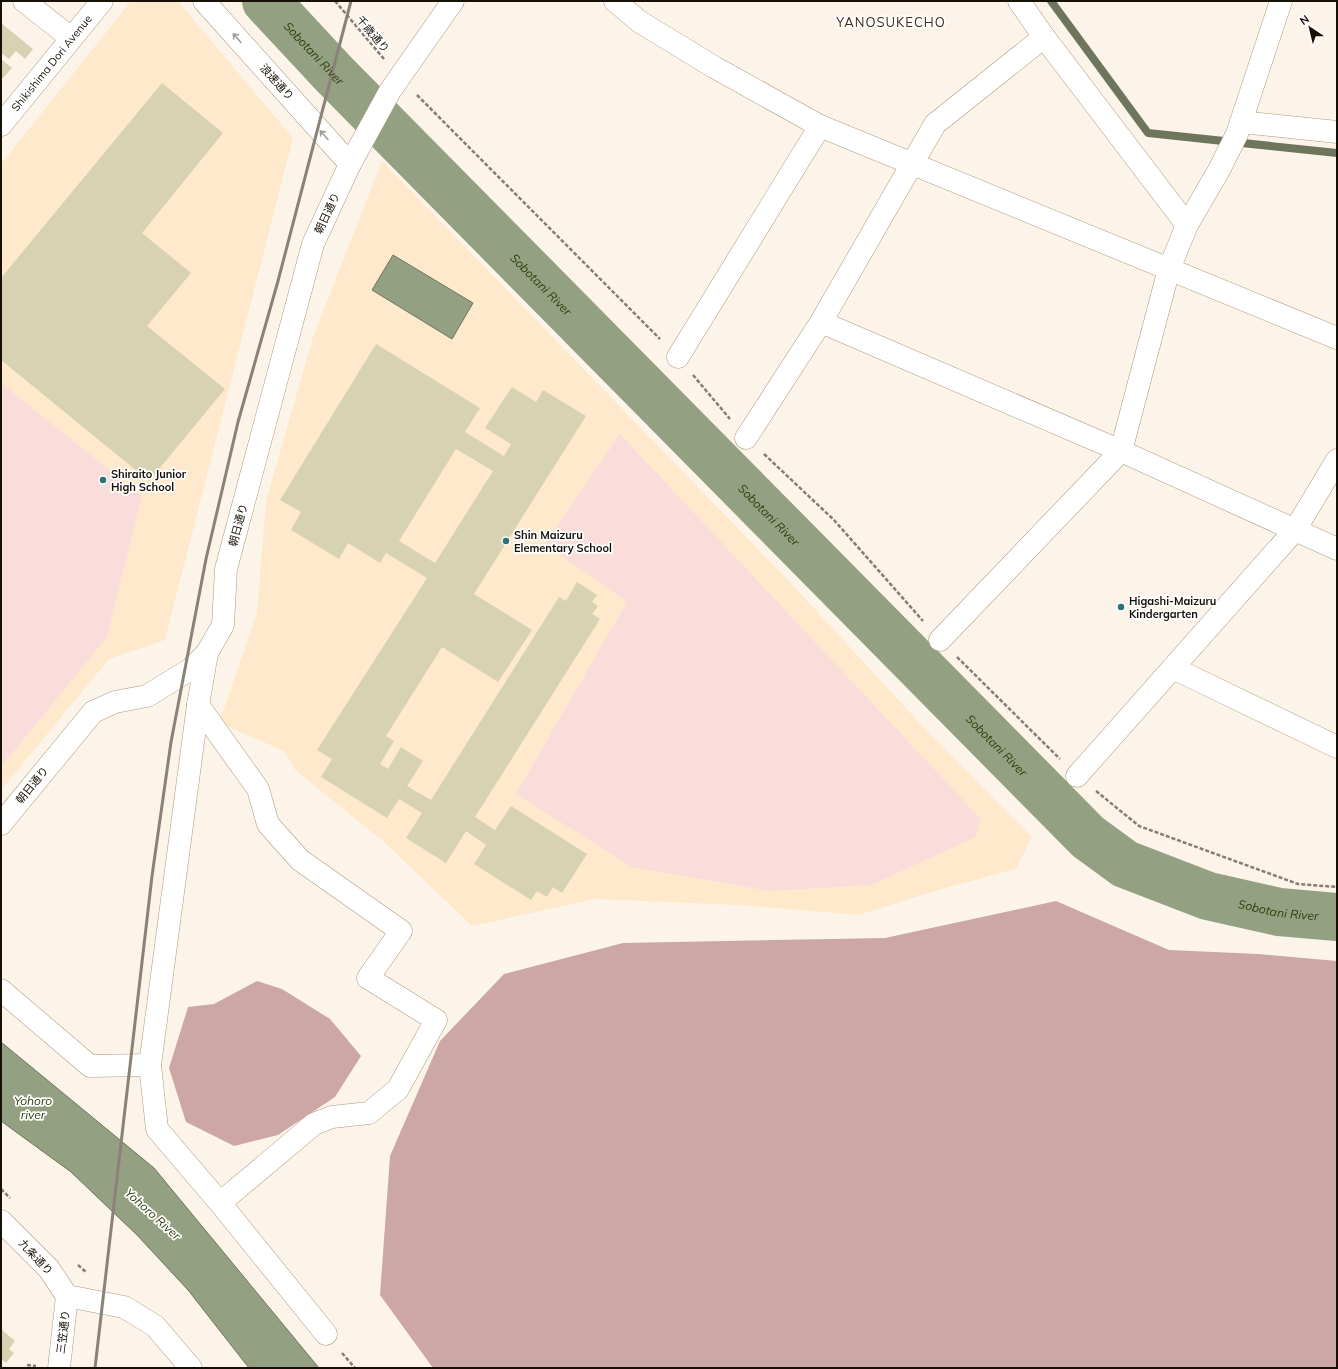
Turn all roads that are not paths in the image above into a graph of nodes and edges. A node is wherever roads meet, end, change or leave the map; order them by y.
1 (24, 1) edge
2 (102, 1) edge
3 (204, 1) edge
4 (453, 1) edge
5 (615, 1) edge
6 (1019, 1) edge
7 (1281, 1) edge
8 (1044, 37) junction
9 (71, 38) junction
10 (1, 125) edge
11 (820, 126) junction
12 (1239, 128) junction
13 (1337, 132) edge
14 (912, 163) junction
15 (350, 164) junction
16 (1187, 225) junction
17 (1168, 269) junction
18 (821, 322) junction
19 (1337, 338) edge
20 (678, 357) road end
21 (746, 438) road end
22 (1121, 451) junction
23 (1337, 460) edge
24 (1295, 530) junction
25 (1337, 549) edge
26 (940, 640) road end
27 (207, 653) junction
28 (1173, 668) junction
29 (198, 705) junction
30 (1337, 747) edge
31 (1077, 776) road end
32 (1, 824) edge
33 (1, 990) edge
34 (150, 1065) junction
35 (220, 1203) junction
36 (1, 1221) edge
37 (67, 1296) junction
38 (326, 1334) dead end
39 (59, 1368) edge
40 (191, 1368) edge

1 - 9 street
2 - 9 street, Shikishima Dori Avenue
15 -> 3 street, 浪速通り
4 - 15 street, 朝日通り
5 - 11 street
6 - 8 street
7 - 12 street
8 - 14 street
8 - 16 street
9 - 10 street, Shikishima Dori Avenue
11 - 14 street
11 - 20 street
12 - 13 street
12 - 16 street
14 - 17 street
14 - 18 street
15 - 27 street, 朝日通り
16 - 17 street
17 - 19 street
17 - 22 street
18 - 21 street
18 - 22 street
22 - 24 street
22 - 26 street
23 - 24 street
24 - 25 street
24 - 28 street
27 - 29 street
27 - 32 street, 朝日通り
28 - 30 street
28 - 31 street
29 - 34 street
29 - 35 street
33 - 34 street
34 - 35 street
35 - 38 street
36 - 37 street, 九条通り
37 - 39 street, 三笠通り
37 - 40 street

